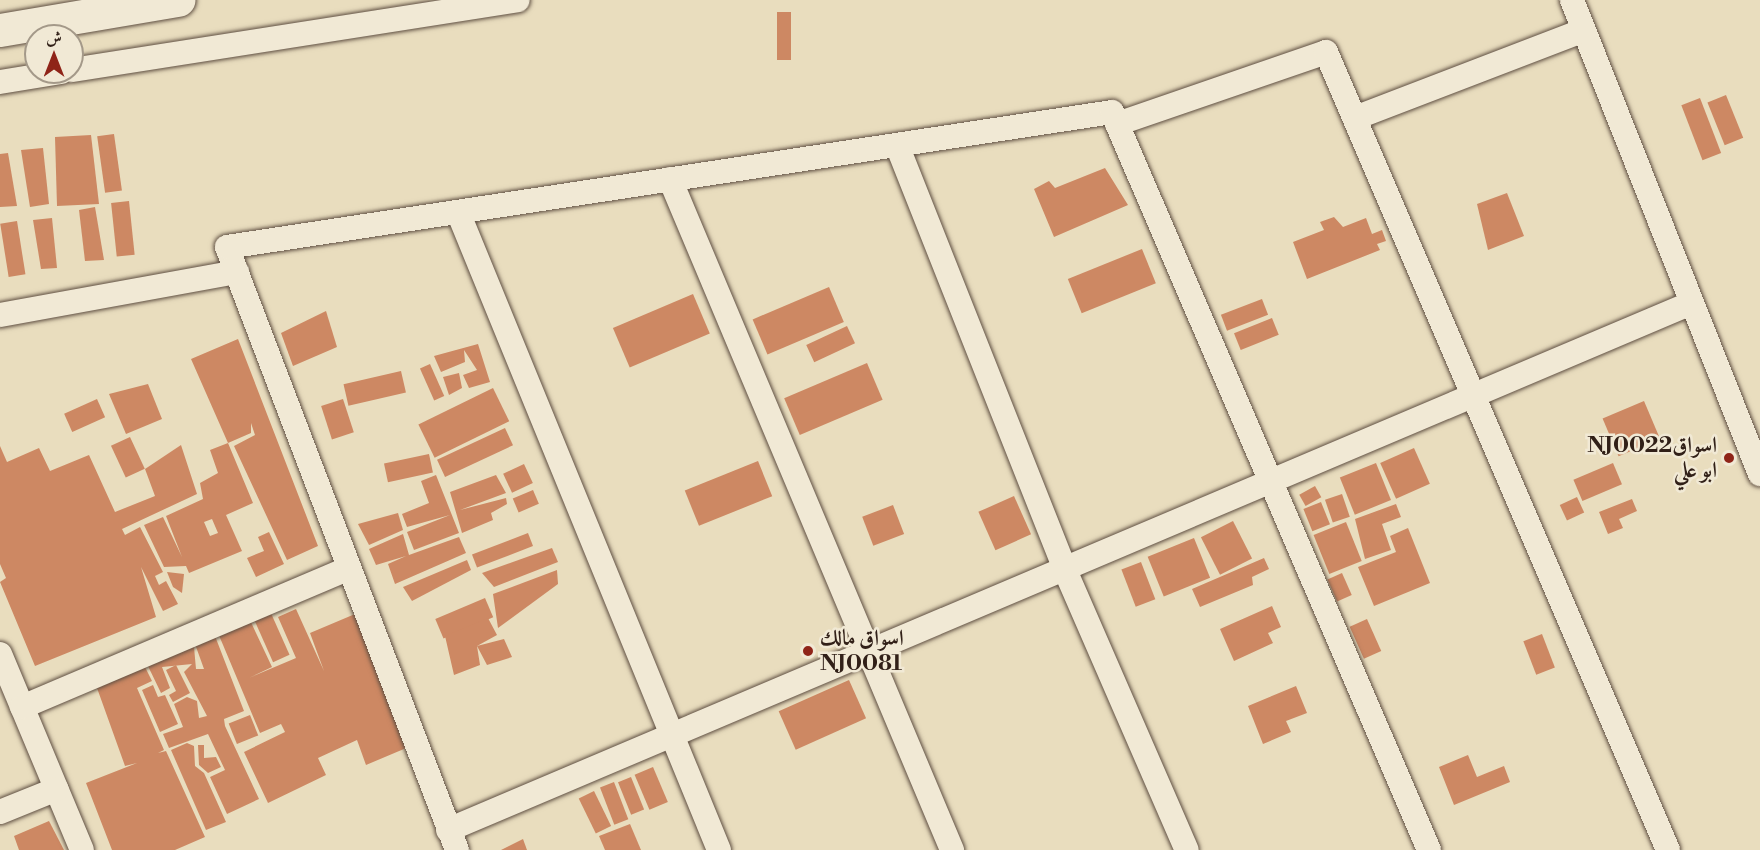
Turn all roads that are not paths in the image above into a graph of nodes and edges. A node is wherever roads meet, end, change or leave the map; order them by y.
1 (178, 0) edge
2 (518, 0) edge
3 (1572, 0) edge
4 (0, 30) edge
5 (1584, 30) junction
6 (84, 68) edge
7 (24, 78) edge
8 (0, 82) edge
9 (1354, 118) junction
10 (1117, 124) junction
11 (897, 145) junction
12 (670, 179) junction
13 (458, 212) junction
14 (237, 272) junction
15 (1689, 304) junction
16 (0, 315) edge
17 (1473, 396) junction
18 (1760, 474) edge
19 (1272, 481) junction
20 (349, 568) junction
21 (1065, 570) junction
22 (870, 651) junction
23 (0, 654) edge
24 (22, 707) junction
25 (670, 737) junction
26 (57, 789) junction
27 (0, 812) edge
28 (452, 840) edge
29 (82, 850) edge
30 (719, 850) edge
31 (952, 850) edge
32 (1187, 850) edge
33 (1429, 850) edge
34 (1668, 850) edge

1 - 4 main road
2 - 6 street
3 - 5 street
5 - 9 street
5 - 15 street
7 - 8 street
9 - 10 street
9 - 17 street
10 - 11 street
10 - 19 street
11 - 12 street
11 - 21 street
12 - 13 street
12 - 22 street
13 - 14 street
13 - 25 street
14 - 16 street
14 - 20 street
15 - 17 street
15 - 18 street
17 - 19 street
17 - 34 street
19 - 21 street
19 - 33 street
20 - 24 street
20 - 28 street
21 - 22 street
21 - 32 street
22 - 25 street
22 - 31 street
23 - 24 street
24 - 26 street
25 - 28 street
25 - 30 street
26 - 27 street
26 - 29 street

